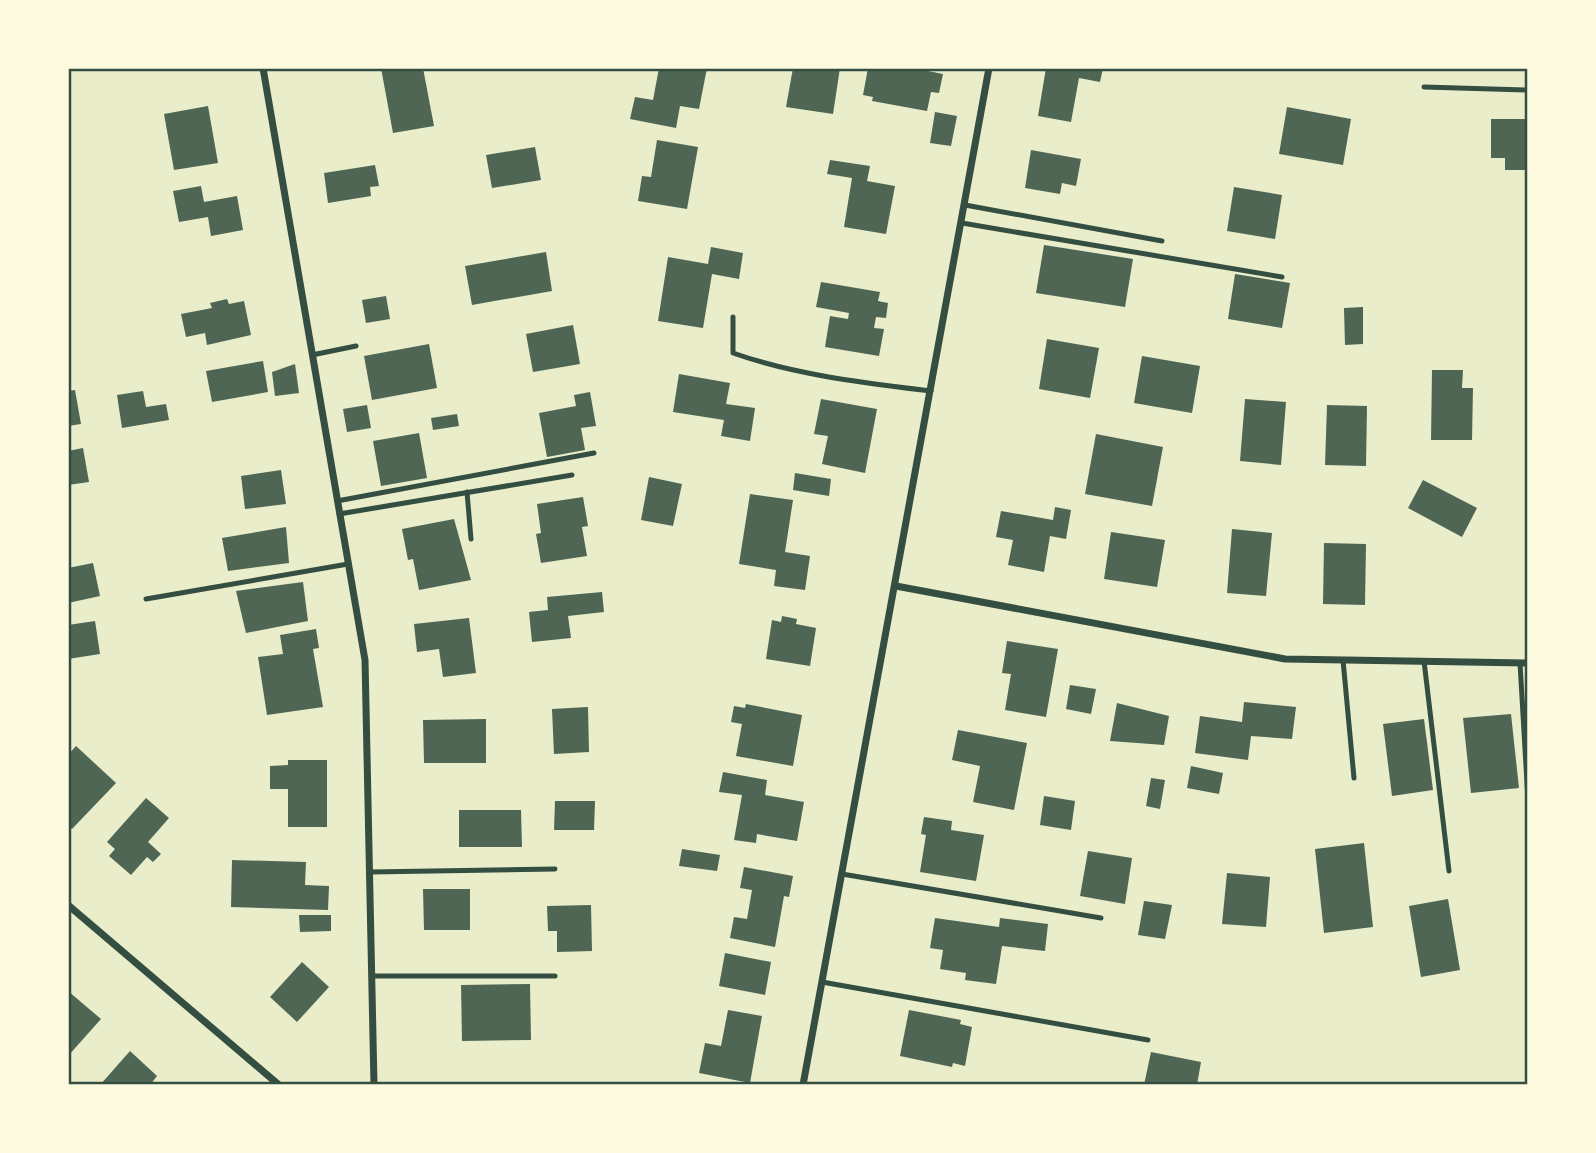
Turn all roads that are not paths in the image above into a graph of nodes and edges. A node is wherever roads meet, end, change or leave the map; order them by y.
1 (263, 68) edge
2 (989, 68) edge
3 (1424, 87) dead end
4 (1528, 90) edge
5 (965, 205) junction
6 (962, 223) junction
7 (1162, 241) dead end
8 (1282, 277) dead end
9 (733, 317) dead end
10 (356, 346) dead end
11 (312, 355) junction
12 (931, 391) junction
13 (594, 453) dead end
14 (572, 475) dead end
15 (467, 492) junction
16 (337, 501) junction
17 (340, 514) junction
18 (471, 539) dead end
19 (348, 564) junction
20 (896, 586) junction
21 (146, 599) dead end
22 (1343, 660) junction
23 (1424, 661) junction
24 (1524, 663) edge
25 (1354, 778) dead end
26 (1528, 800) edge
27 (555, 869) dead end
28 (1449, 871) dead end
29 (370, 872) junction
30 (842, 874) junction
31 (68, 905) edge
32 (1101, 918) dead end
33 (372, 976) junction
34 (555, 976) dead end
35 (822, 982) junction
36 (1148, 1040) dead end
37 (279, 1085) edge
38 (374, 1085) edge
39 (803, 1085) edge

1 - 11 street
2 - 5 street
3 - 4 lane
5 - 6 street
5 - 7 lane
6 - 8 lane
6 - 12 street
9 - 12 lane
10 - 11 lane
11 - 16 street
12 - 20 street
13 - 16 lane
14 - 15 lane
15 - 17 lane
15 - 18 lane
16 - 17 street
17 - 19 street
19 - 21 lane
19 - 29 street
20 - 22 street
20 - 30 street
22 - 23 street
22 - 25 lane
23 - 24 street
23 - 28 lane
24 - 26 lane
27 - 29 lane
29 - 33 street
30 - 32 lane
30 - 35 street
31 - 37 street
33 - 34 lane
33 - 38 street
35 - 36 lane
35 - 39 street

